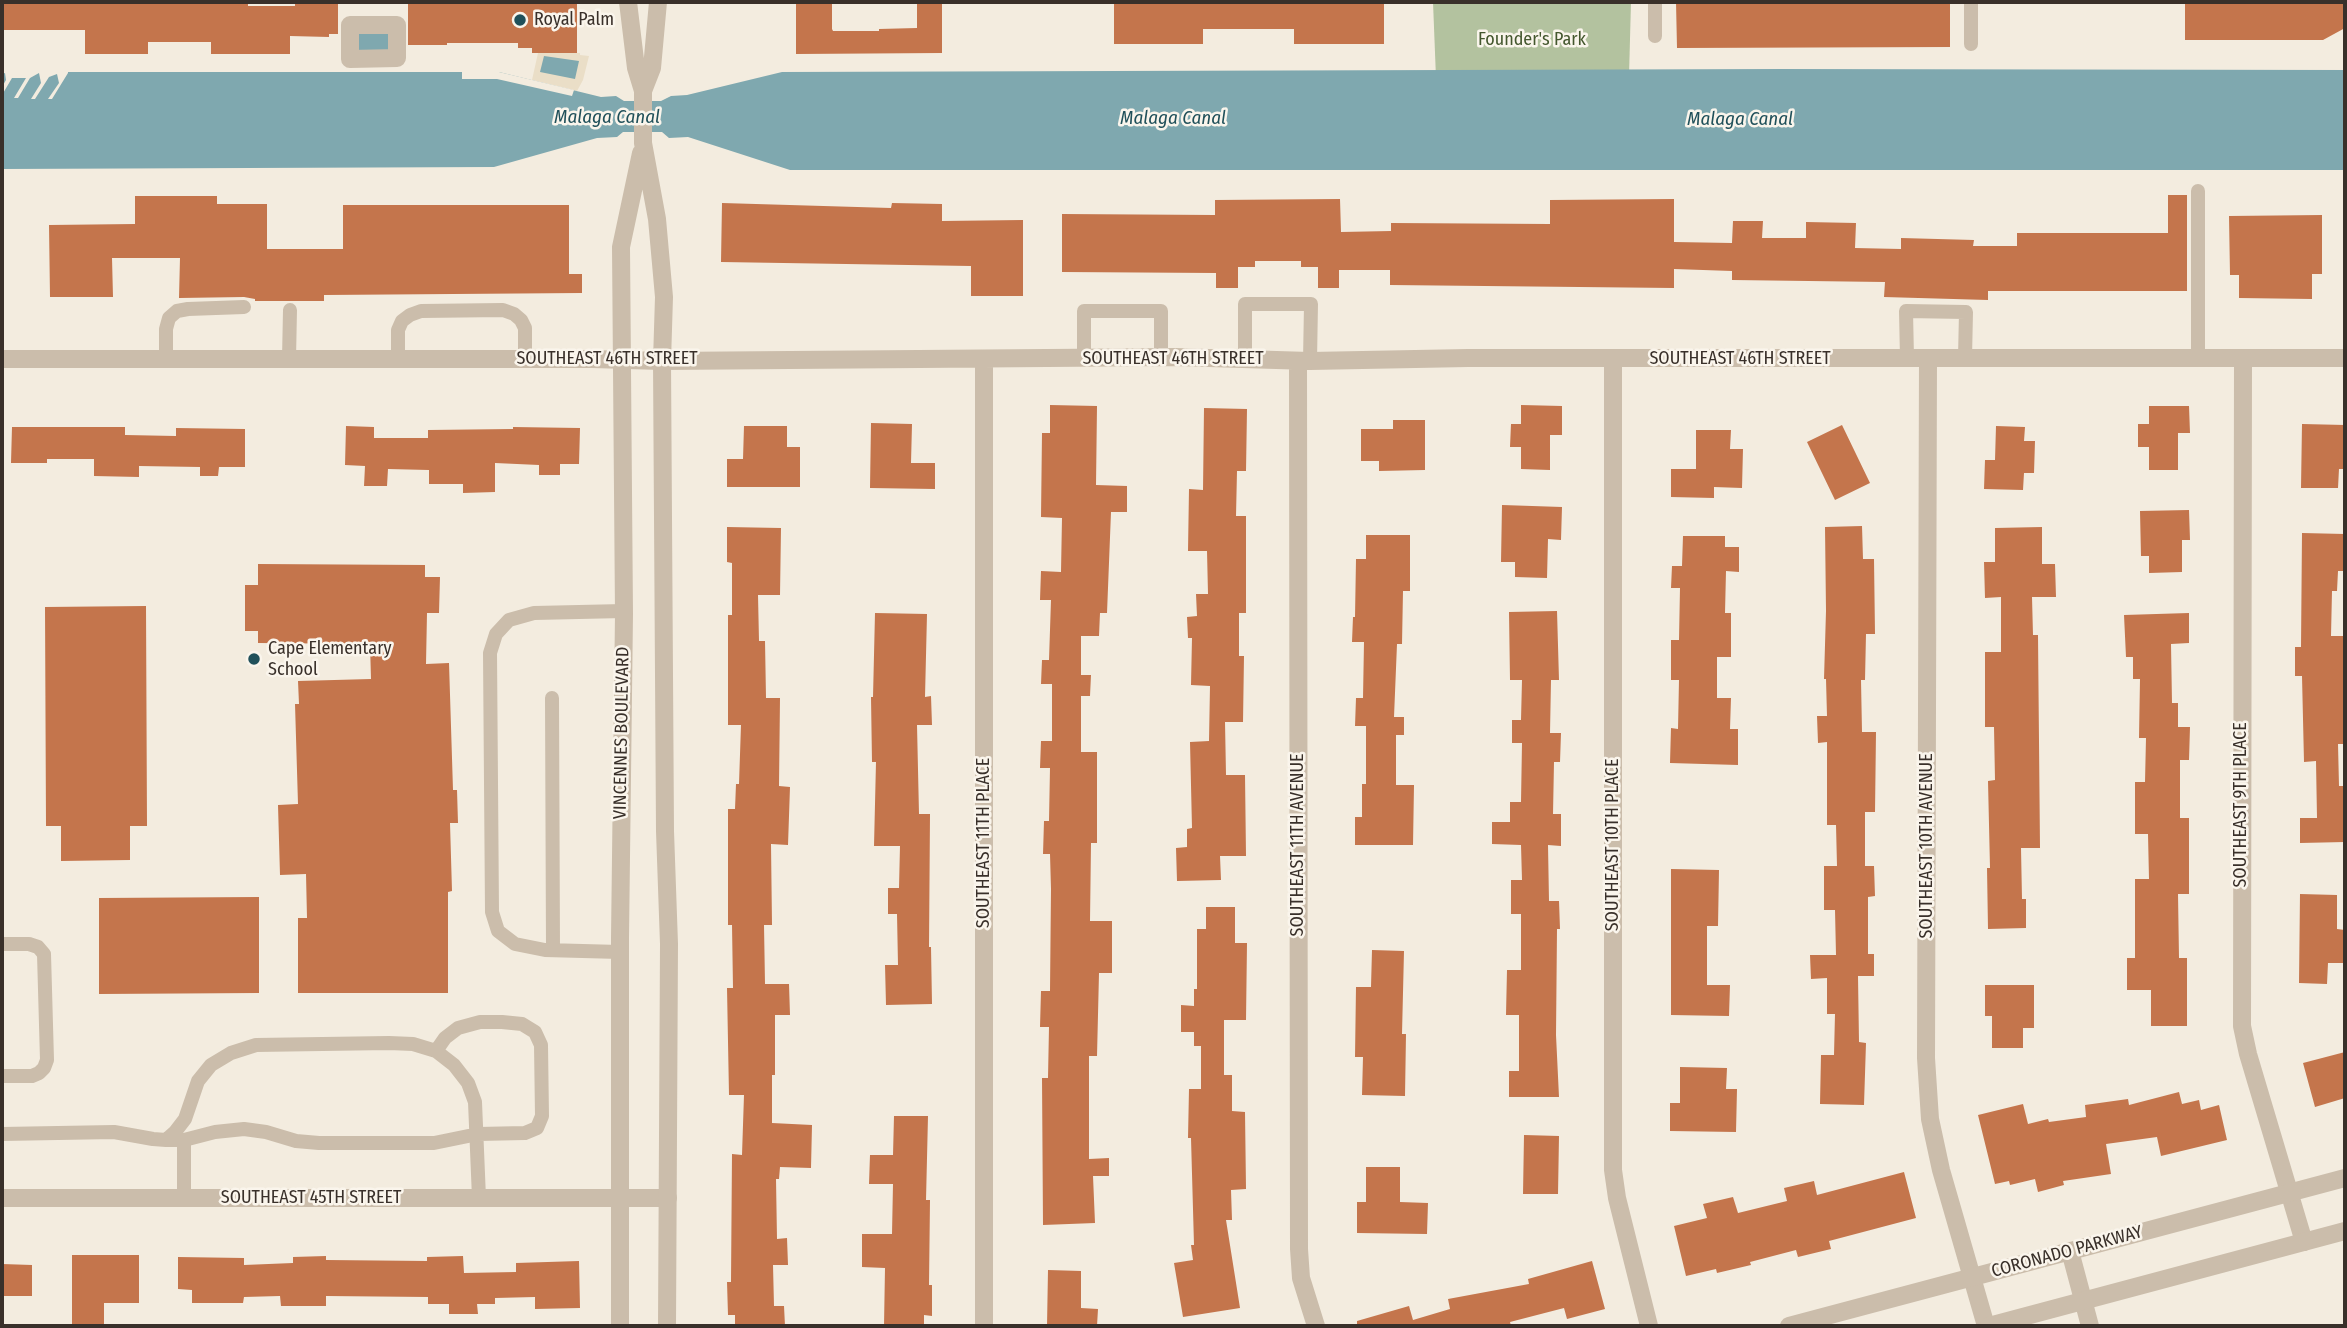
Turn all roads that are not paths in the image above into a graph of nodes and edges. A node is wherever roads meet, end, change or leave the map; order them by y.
1 (628, 2) edge
2 (658, 2) edge
3 (1655, 2) edge
4 (1971, 2) edge
5 (1655, 36) dead end
6 (1971, 44) dead end
7 (643, 91) junction
8 (643, 143) junction
9 (2198, 191) dead end
10 (244, 307) dead end
11 (290, 310) dead end
12 (1161, 357) junction
13 (1084, 358) junction
14 (1907, 358) junction
15 (1928, 358) junction
16 (1965, 358) junction
17 (2198, 358) junction
18 (2243, 358) junction
19 (2345, 358) edge
20 (2, 359) edge
21 (166, 359) junction
22 (289, 359) junction
23 (398, 359) junction
24 (525, 359) junction
25 (1245, 359) junction
26 (1613, 359) junction
27 (621, 360) junction
28 (984, 360) junction
29 (662, 361) junction
30 (1304, 361) junction
31 (624, 611) junction
32 (552, 698) dead end
33 (2, 944) edge
34 (553, 950) junction
35 (620, 952) junction
36 (436, 1051) junction
37 (2, 1076) edge
38 (2, 1134) edge
39 (478, 1134) junction
40 (166, 1140) junction
41 (184, 1140) junction
42 (2345, 1178) edge
43 (2290, 1192) junction
44 (2, 1198) edge
45 (184, 1198) junction
46 (479, 1198) junction
47 (620, 1198) junction
48 (668, 1198) junction
49 (2345, 1231) edge
50 (2304, 1242) junction
51 (2070, 1251) junction
52 (1972, 1278) junction
53 (2083, 1301) junction
54 (620, 1326) edge
55 (667, 1326) edge
56 (984, 1326) edge
57 (1316, 1326) edge
58 (1649, 1326) edge
59 (1789, 1326) edge
60 (1987, 1326) edge
61 (2090, 1326) edge

1 - 7 street, VINCENNES BOULEVARD
2 - 7 street, VINCENNES BOULEVARD
3 - 5 lane
4 - 6 lane
7 - 8 street, VINCENNES BOULEVARD
8 - 27 street, VINCENNES BOULEVARD
8 - 29 street, VINCENNES BOULEVARD
9 - 17 lane
10 - 21 lane
11 - 22 lane
12 - 13 street, SOUTHEAST 46TH STREET
12 - 13 lane
12 - 25 street, SOUTHEAST 46TH STREET
13 - 28 street, SOUTHEAST 46TH STREET
14 - 15 street, SOUTHEAST 46TH STREET
14 - 16 lane
14 - 26 street, SOUTHEAST 46TH STREET
15 - 16 street, SOUTHEAST 46TH STREET
15 - 52 street, SOUTHEAST 10TH AVENUE
16 - 17 street, SOUTHEAST 46TH STREET
17 - 18 street, SOUTHEAST 46TH STREET
18 - 19 street, SOUTHEAST 46TH STREET
18 - 43 street, SOUTHEAST 9TH PLACE
20 - 21 street, SOUTHEAST 46TH STREET
21 - 22 street, SOUTHEAST 46TH STREET
22 - 23 street, SOUTHEAST 46TH STREET
23 - 24 street, SOUTHEAST 46TH STREET
23 - 24 lane
24 - 27 street, SOUTHEAST 46TH STREET
25 - 30 street, SOUTHEAST 46TH STREET
25 - 30 lane
26 - 30 street, SOUTHEAST 46TH STREET
26 - 58 street, SOUTHEAST 10TH PLACE
27 - 29 street, SOUTHEAST 46TH STREET
27 - 31 street, VINCENNES BOULEVARD
28 - 29 street, SOUTHEAST 46TH STREET
28 - 56 street, SOUTHEAST 11TH PLACE
29 - 48 street, VINCENNES BOULEVARD
30 - 57 street, SOUTHEAST 11TH AVENUE
31 - 34 lane
31 - 35 street, VINCENNES BOULEVARD
32 - 34 lane
33 - 37 lane
34 - 35 lane
35 - 47 street, VINCENNES BOULEVARD
36 - 39 lane
36 - 39 lane
36 - 40 lane
38 - 40 lane
39 - 41 lane
39 - 46 lane
40 - 41 lane
41 - 45 lane
42 - 43 street, CORONADO PARKWAY
43 - 50 street, SOUTHEAST 9TH PLACE
43 - 51 street, CORONADO PARKWAY
44 - 45 street, SOUTHEAST 45TH STREET
45 - 46 street, SOUTHEAST 45TH STREET
46 - 47 street, SOUTHEAST 45TH STREET
47 - 48 street, SOUTHEAST 45TH STREET
47 - 54 street, VINCENNES BOULEVARD
48 - 55 street, VINCENNES BOULEVARD
49 - 50 street
50 - 53 street
51 - 52 street, CORONADO PARKWAY
51 - 53 street
52 - 59 street, CORONADO PARKWAY
52 - 60 street, SOUTHEAST 10TH AVENUE
53 - 60 street
53 - 61 street

